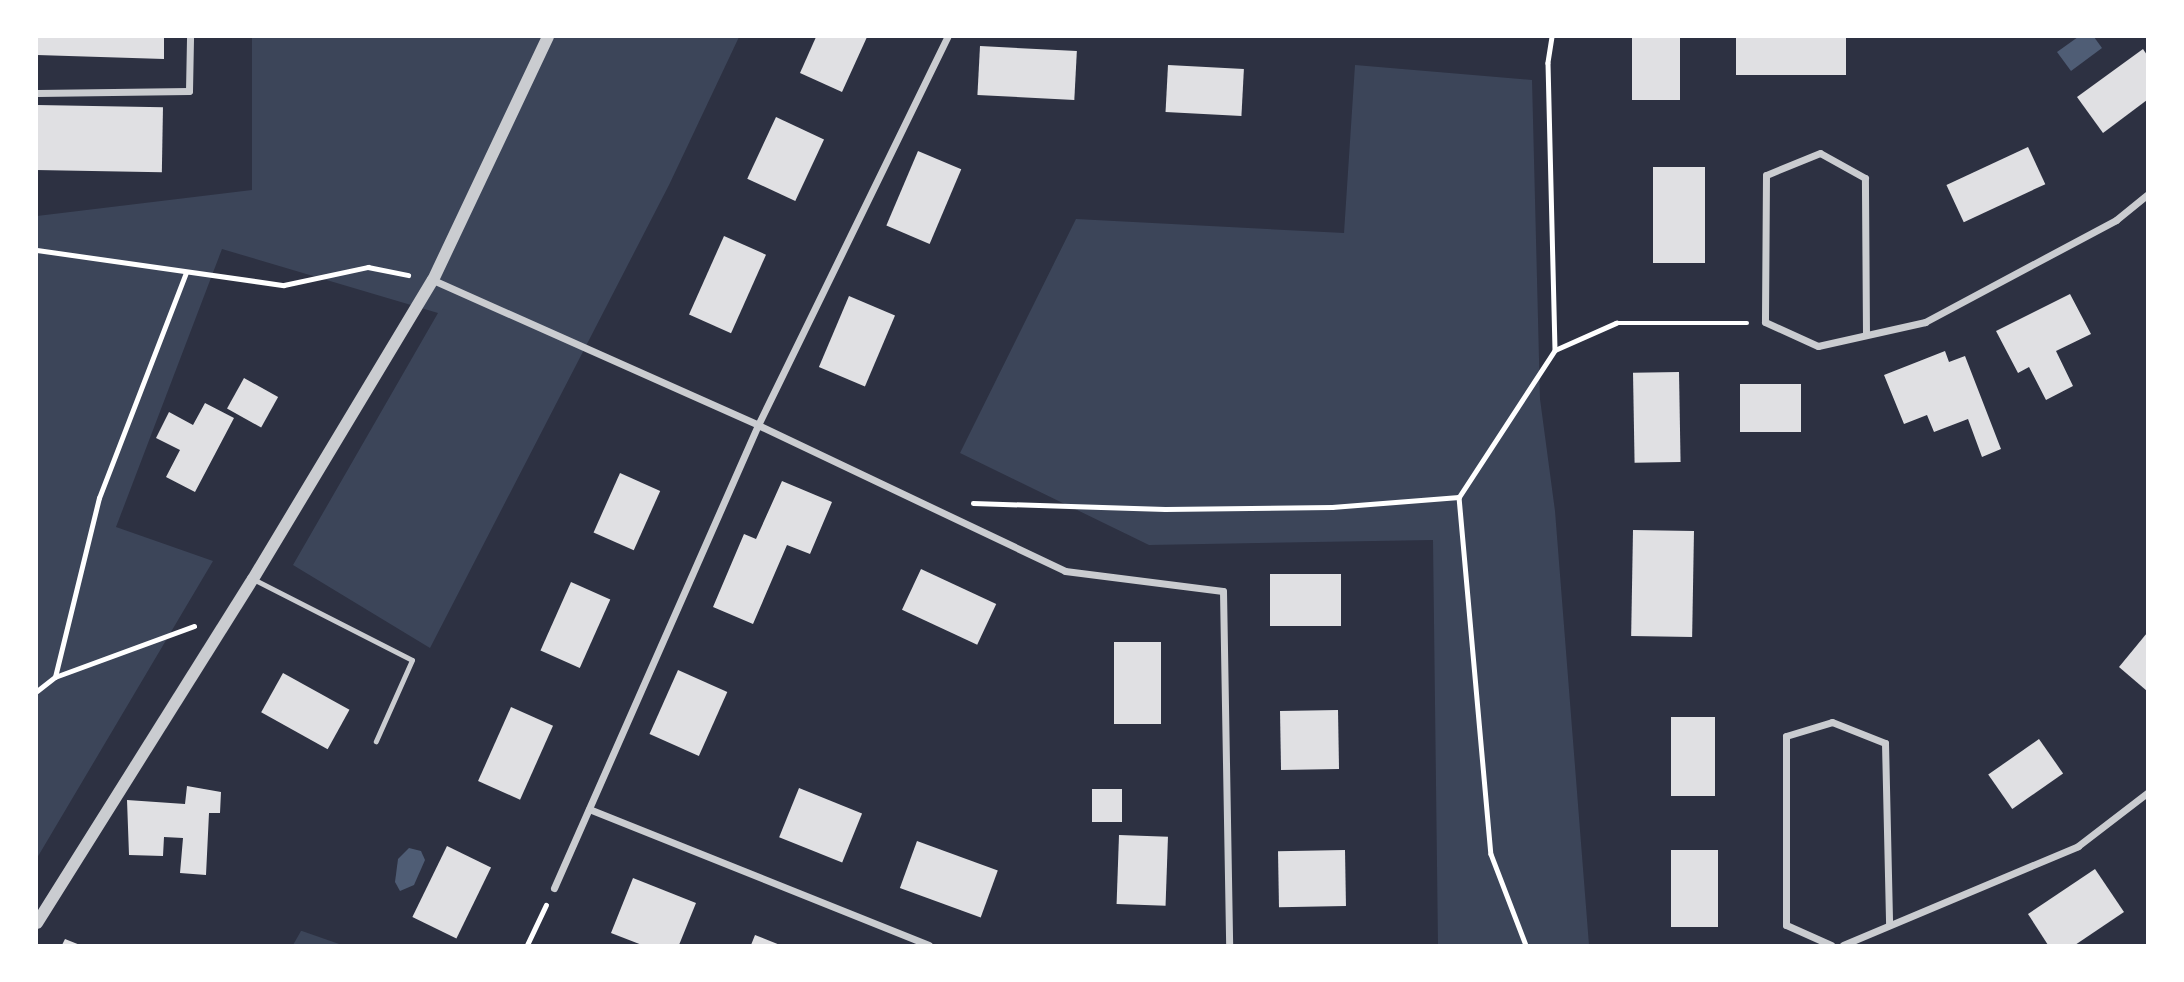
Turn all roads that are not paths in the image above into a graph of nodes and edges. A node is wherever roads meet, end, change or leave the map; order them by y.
1 (190, 37) edge
2 (548, 37) edge
3 (947, 37) edge
4 (37, 93) edge
5 (2147, 195) edge
6 (433, 280) junction
7 (1866, 334) junction
8 (758, 425) junction
9 (253, 579) junction
10 (376, 741) dead end
11 (2147, 793) edge
12 (589, 809) junction
13 (554, 888) road end
14 (37, 923) edge
15 (1889, 925) junction
16 (929, 945) edge
17 (1229, 945) edge
18 (1831, 945) edge
19 (1843, 945) edge

1 - 4 street
2 - 6 street
3 - 8 street
5 - 7 street
6 - 8 street
6 - 9 street
7 - 7 street
8 - 12 street
8 - 17 street
9 - 10 lane
9 - 14 street
11 - 15 street
12 - 13 street
12 - 16 street
15 - 18 street
15 - 19 street

